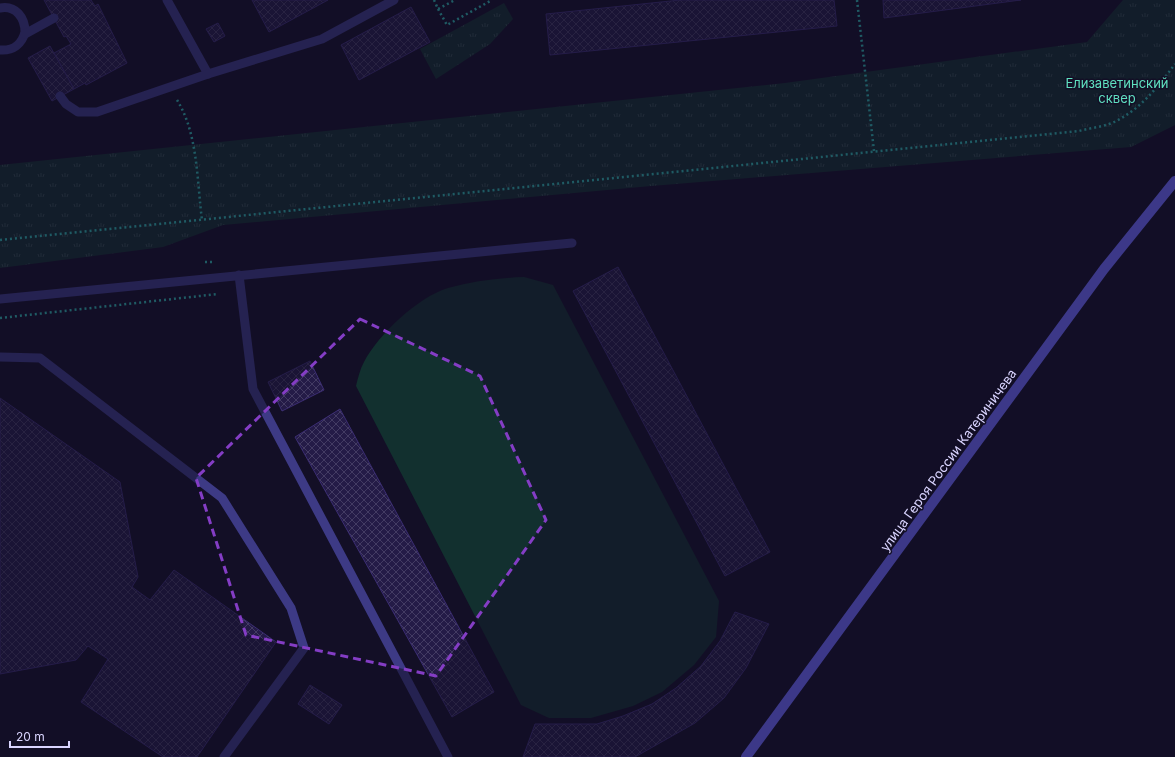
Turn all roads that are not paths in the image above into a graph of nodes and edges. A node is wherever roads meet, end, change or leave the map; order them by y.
1 (167, 0) edge
2 (394, 0) edge
3 (0, 8) edge
4 (54, 18) dead end
5 (25, 34) junction
6 (0, 50) edge
7 (208, 74) junction
8 (60, 96) dead end
9 (1175, 181) edge
10 (572, 244) dead end
11 (239, 275) junction
12 (0, 299) edge
13 (0, 357) edge
14 (224, 757) edge
15 (448, 757) edge
16 (746, 757) edge

1 - 7 lane
2 - 7 lane
3 - 5 lane
4 - 5 lane
5 - 6 lane
7 - 8 lane
9 - 16 main road, улица Героя России Катериничева
10 - 11 lane
11 - 12 lane
11 - 15 lane
13 - 14 lane

